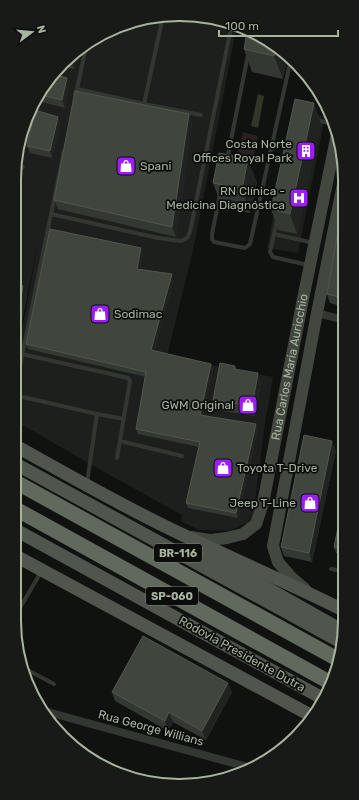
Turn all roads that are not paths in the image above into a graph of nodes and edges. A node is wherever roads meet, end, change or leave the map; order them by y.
1 (162, 22) edge
2 (231, 29) edge
3 (250, 49) edge
4 (85, 53) edge
5 (290, 65) edge
6 (77, 89) junction
7 (75, 98) edge
8 (144, 104) junction
9 (202, 115) dead end
10 (311, 119) edge
11 (327, 123) edge
12 (65, 144) edge
13 (334, 146) edge
14 (226, 165) edge
15 (221, 188) edge
16 (338, 209) edge
17 (51, 214) junction
18 (278, 214) edge
19 (274, 234) junction
20 (314, 243) junction
21 (310, 266) junction
22 (303, 299) junction
23 (317, 313) junction
24 (338, 318) edge
25 (22, 354) junction
26 (21, 359) edge
27 (21, 397) edge
28 (97, 414) junction
29 (124, 419) junction
30 (120, 441) junction
31 (21, 449) edge
32 (182, 456) dead end
33 (117, 458) dead end
34 (21, 467) edge
35 (21, 485) edge
36 (86, 485) junction
37 (21, 512) edge
38 (146, 517) junction
39 (21, 533) edge
40 (184, 536) junction
41 (21, 560) edge
42 (331, 569) dead end
43 (42, 570) junction
44 (338, 570) edge
45 (311, 593) junction
46 (21, 606) edge
47 (338, 607) edge
48 (338, 627) edge
49 (337, 640) edge
50 (334, 658) edge
51 (29, 671) edge
52 (326, 680) edge
53 (54, 684) dead end
54 (319, 696) edge
55 (51, 713) edge
56 (308, 714) edge
57 (243, 766) edge

1 - 8 lane
2 - 17 lane
3 - 14 lane
4 - 6 lane
5 - 15 lane
6 - 7 lane
6 - 8 lane
8 - 9 lane
10 - 11 lane
12 - 17 lane
13 - 20 main road, Rua Carlos Maria Auricchio
16 - 23 main road, Rua Carlos Maria Auricchio
17 - 25 lane
18 - 19 lane
19 - 20 lane
19 - 21 lane
20 - 21 main road, Rua Carlos Maria Auricchio
21 - 22 main road, Rua Carlos Maria Auricchio
22 - 23 main road
22 - 40 main road, Rua Carlos Maria Auricchio
23 - 24 street
23 - 45 main road, Rua Carlos Maria Auricchio
25 - 26 lane
25 - 29 lane
27 - 28 lane
28 - 29 lane
28 - 36 lane
29 - 30 lane
30 - 32 lane
30 - 33 lane
31 - 36 main road
34 - 49 main road, BR-116
35 - 50 highway, SP-060
36 - 38 main road
37 - 52 highway, Rodovia Presidente Dutra / SP-060
38 - 40 main road
38 - 48 main road
39 - 54 main road, Rodovia Presidente Dutra
40 - 45 main road
41 - 43 main road
42 - 44 lane
43 - 46 lane
43 - 56 main road
45 - 47 main road
51 - 53 lane
55 - 57 street, Rua George Willians

